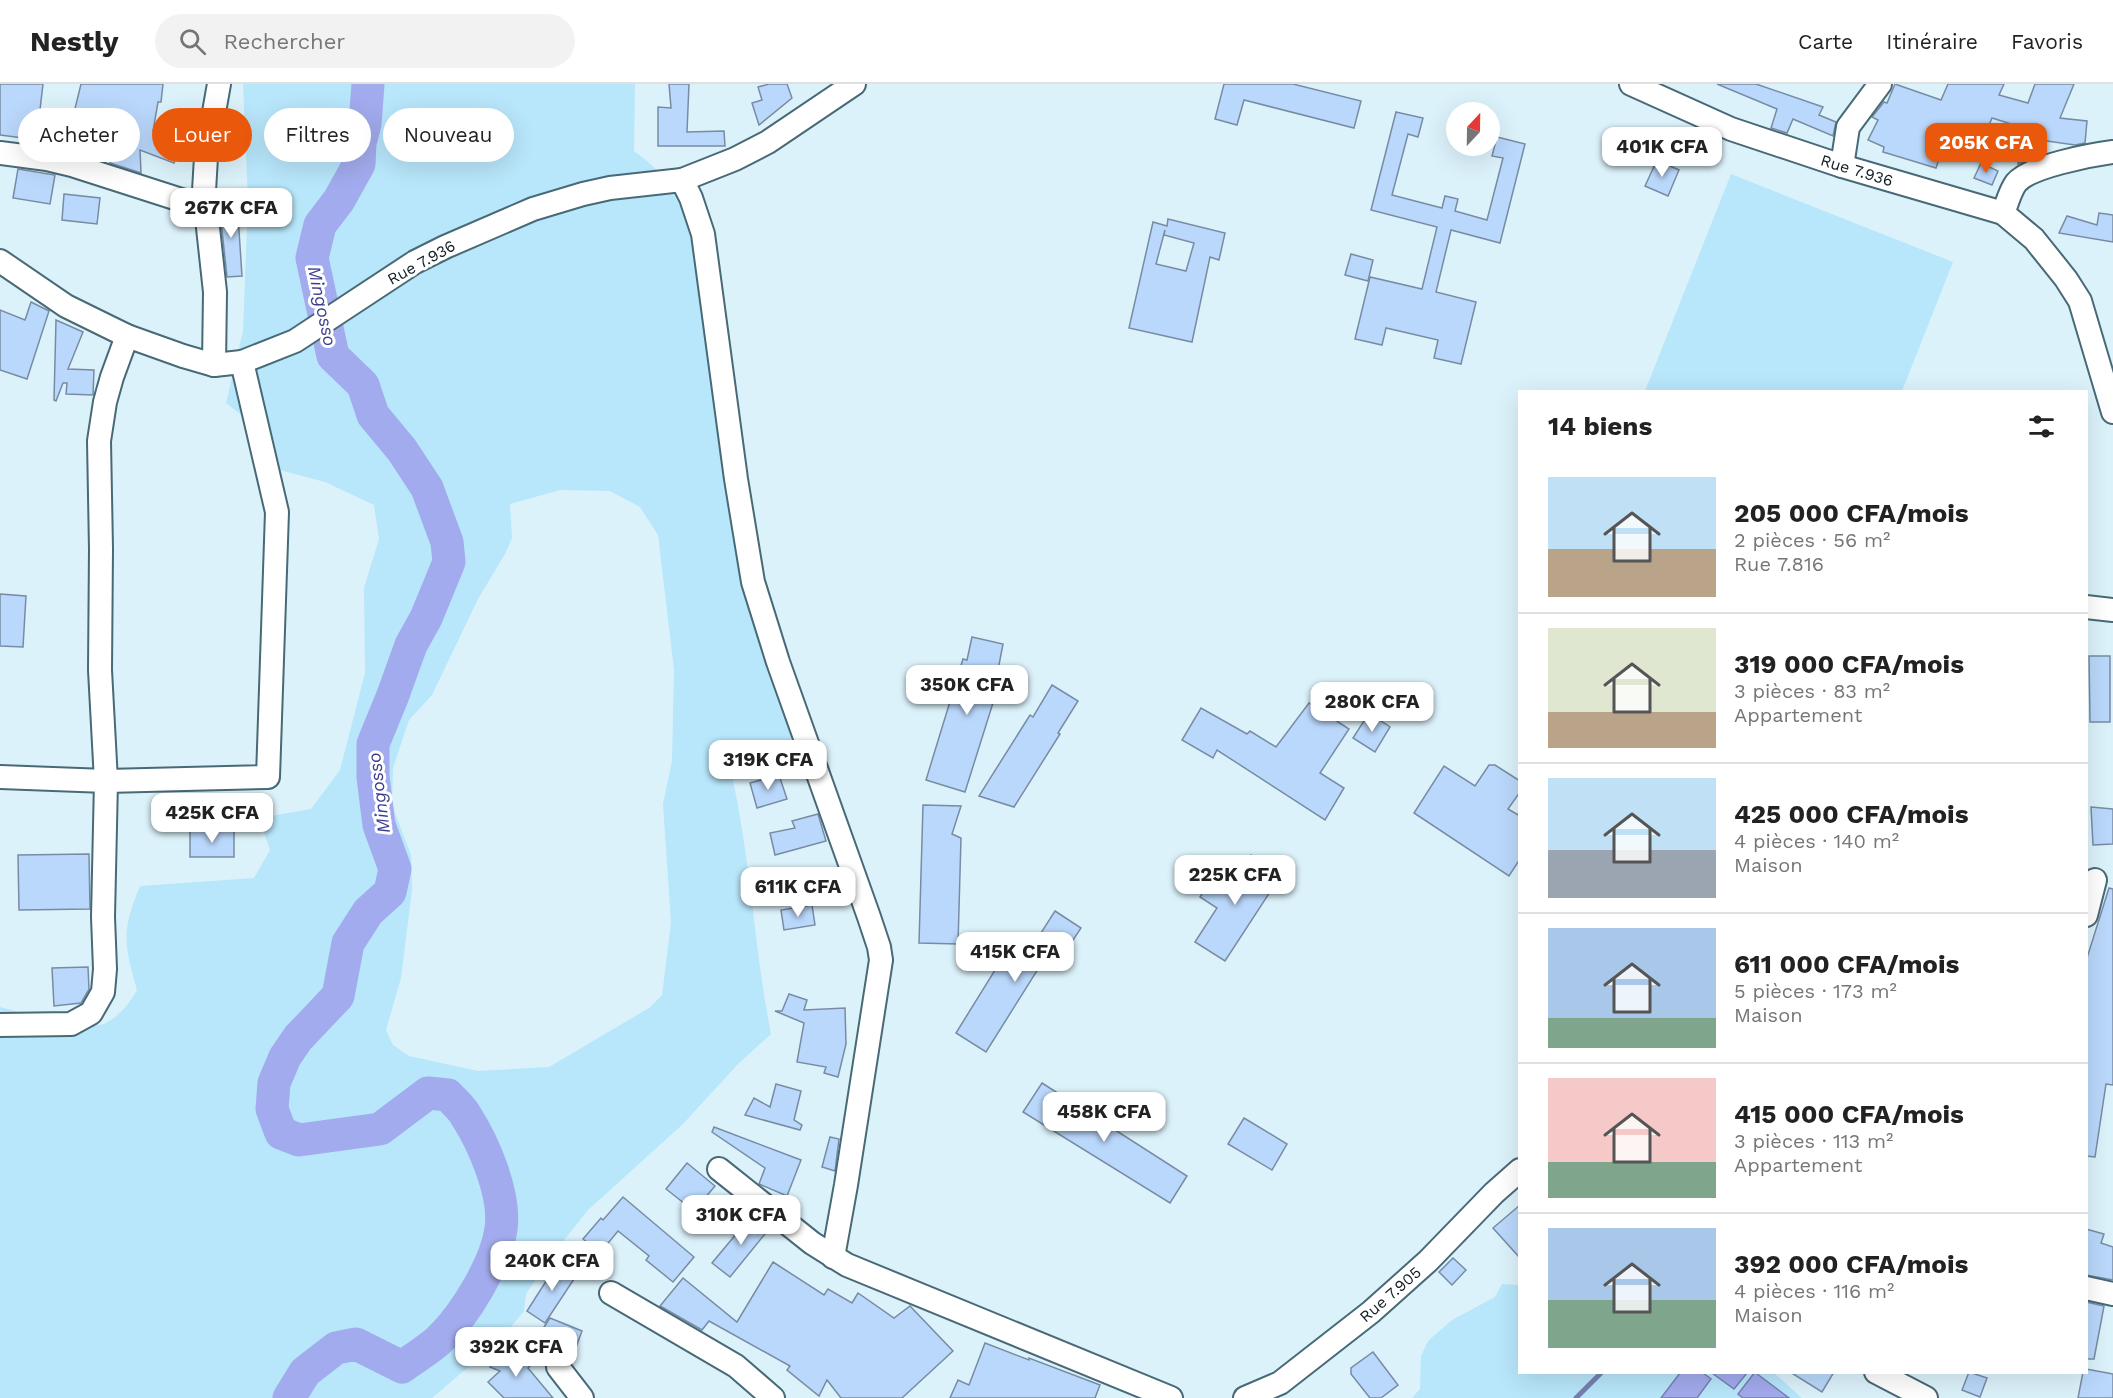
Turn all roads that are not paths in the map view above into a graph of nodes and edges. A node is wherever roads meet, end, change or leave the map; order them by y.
1 (219, 84) edge
2 (1631, 84) edge
3 (1880, 84) edge
4 (847, 86) edge
5 (2113, 152) edge
6 (0, 153) edge
7 (1842, 166) junction
8 (682, 180) junction
9 (206, 208) junction
10 (2003, 213) junction
11 (0, 261) edge
12 (127, 336) junction
13 (242, 362) junction
14 (214, 365) junction
15 (2113, 408) edge
16 (2113, 412) edge
17 (2088, 607) edge
18 (2113, 610) edge
19 (0, 777) edge
20 (106, 781) junction
21 (2098, 880) edge
22 (2088, 909) edge
23 (0, 1025) edge
24 (719, 1169) dead end
25 (1518, 1173) edge
26 (833, 1257) junction
27 (2088, 1288) edge
28 (611, 1293) dead end
29 (2113, 1294) edge
30 (558, 1367) dead end
31 (1880, 1374) edge
32 (582, 1398) edge
33 (773, 1398) edge
34 (1171, 1398) edge
35 (1245, 1398) edge
36 (1926, 1398) edge

1 - 9 street
2 - 7 street, Rue 7.936
3 - 7 street
4 - 8 street, Rue 7.936
5 - 10 street
6 - 9 street
7 - 10 street, Rue 7.936
8 - 13 street, Rue 7.936
8 - 26 street
9 - 14 street
10 - 15 street, Rue 7.936
11 - 12 street, Rue 7.936
12 - 14 street, Rue 7.936
12 - 20 street
13 - 14 street, Rue 7.936
13 - 20 street
15 - 16 street, Rue 7.936
17 - 18 street
19 - 20 street
20 - 23 street
21 - 22 street
24 - 26 street
25 - 35 street, Rue 7.905
26 - 34 street
27 - 29 street
28 - 33 street
30 - 32 street
31 - 36 street

